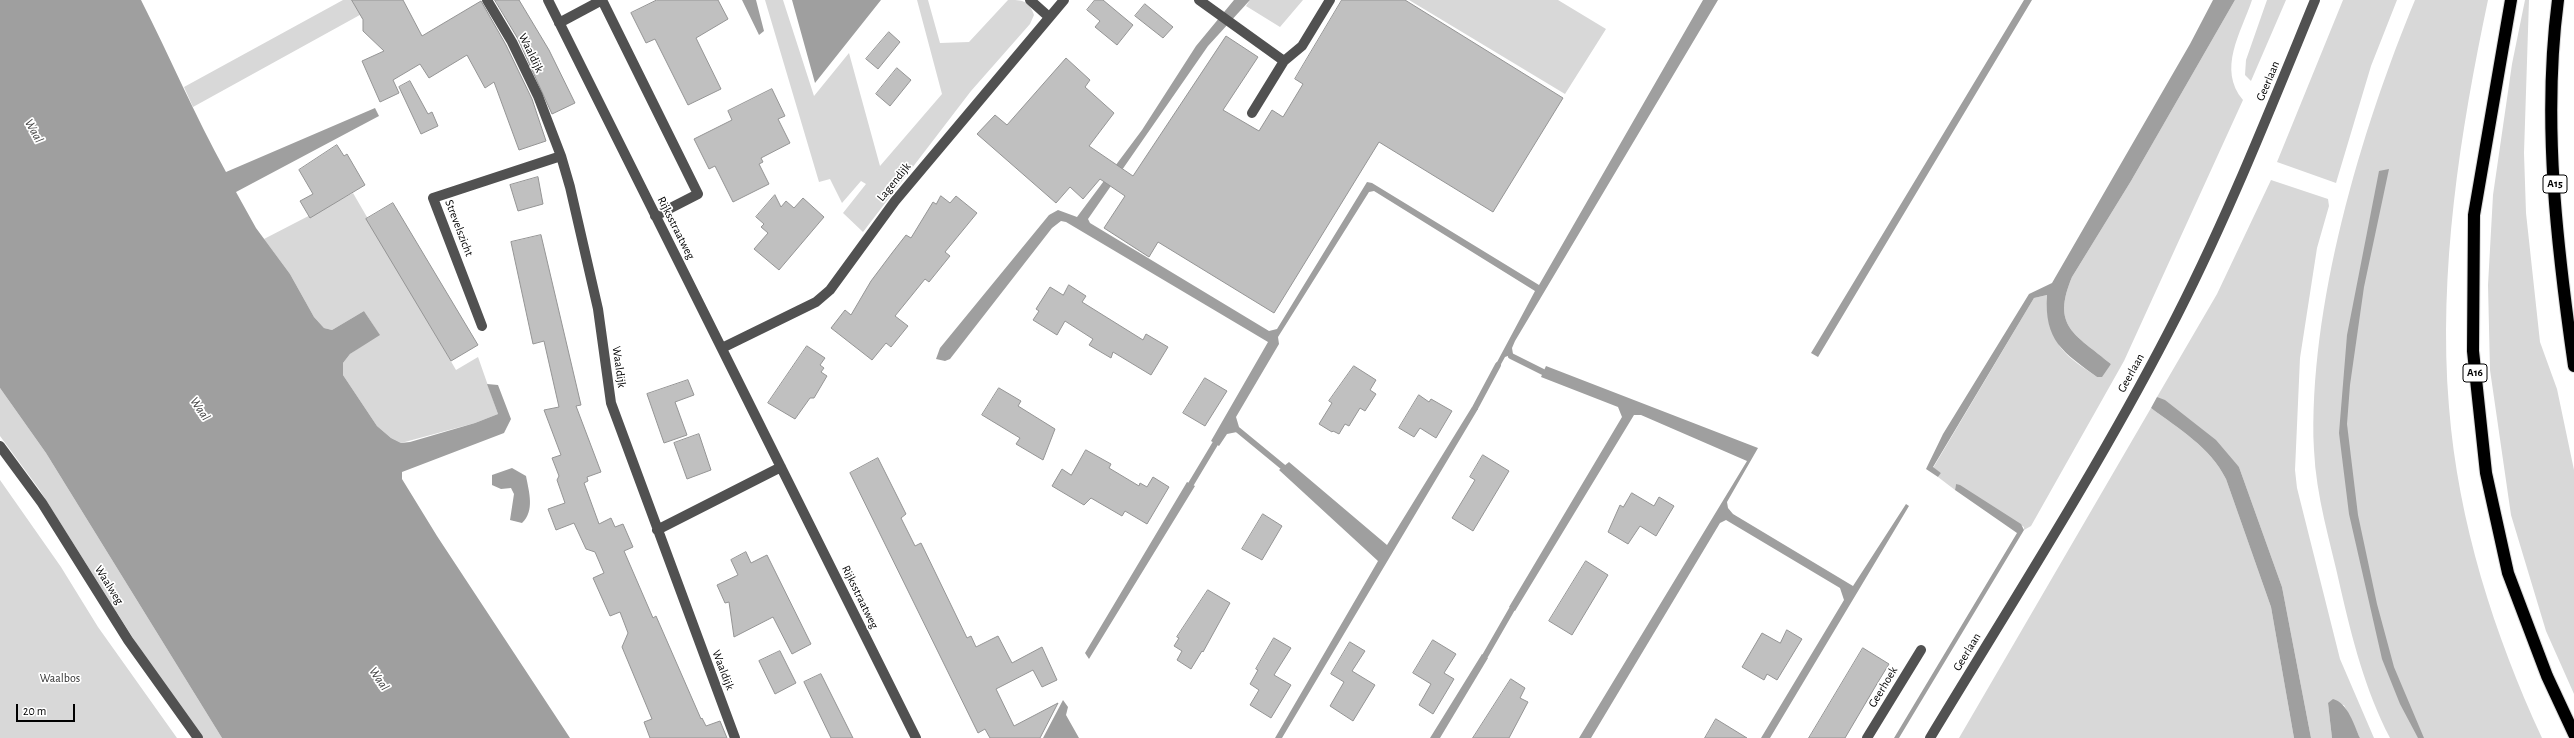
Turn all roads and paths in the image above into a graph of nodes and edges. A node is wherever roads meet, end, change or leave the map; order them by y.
1 (487, 0) edge
2 (548, 0) edge
3 (602, 0) edge
4 (1030, 0) edge
5 (1064, 0) edge
6 (1199, 0) edge
7 (1330, 0) edge
8 (2316, 0) edge
9 (2511, 0) edge
10 (2558, 0) edge
11 (1049, 17) junction
12 (559, 22) junction
13 (1284, 61) junction
14 (1252, 113) dead end
15 (561, 156) junction
16 (655, 216) junction
17 (482, 326) dead end
18 (722, 348) junction
19 (2574, 366) edge
20 (0, 446) edge
21 (781, 467) junction
22 (657, 530) junction
23 (1921, 650) dead end
24 (2574, 734) edge
25 (198, 738) edge
26 (735, 738) edge
27 (916, 738) edge
28 (1867, 738) edge
29 (1930, 738) edge

1 - 15 street, Waaldijk
2 - 12 street, Rijksstraatweg
3 - 12 street
3 - 16 street
4 - 11 street
5 - 11 street, Lagendijk
6 - 13 street
7 - 13 street
8 - 29 street, Geerlaan
9 - 24 highway, A16
10 - 19 highway, A15
11 - 18 street, Lagendijk
12 - 16 street, Rijksstraatweg
13 - 14 street
15 - 17 street, Strevelszicht
15 - 22 street, Waaldijk
16 - 18 street, Rijksstraatweg
18 - 21 street, Rijksstraatweg
20 - 25 street, Waalweg
21 - 22 street
21 - 27 street, Rijksstraatweg
22 - 26 street, Waaldijk
23 - 28 street, Geerhoek

